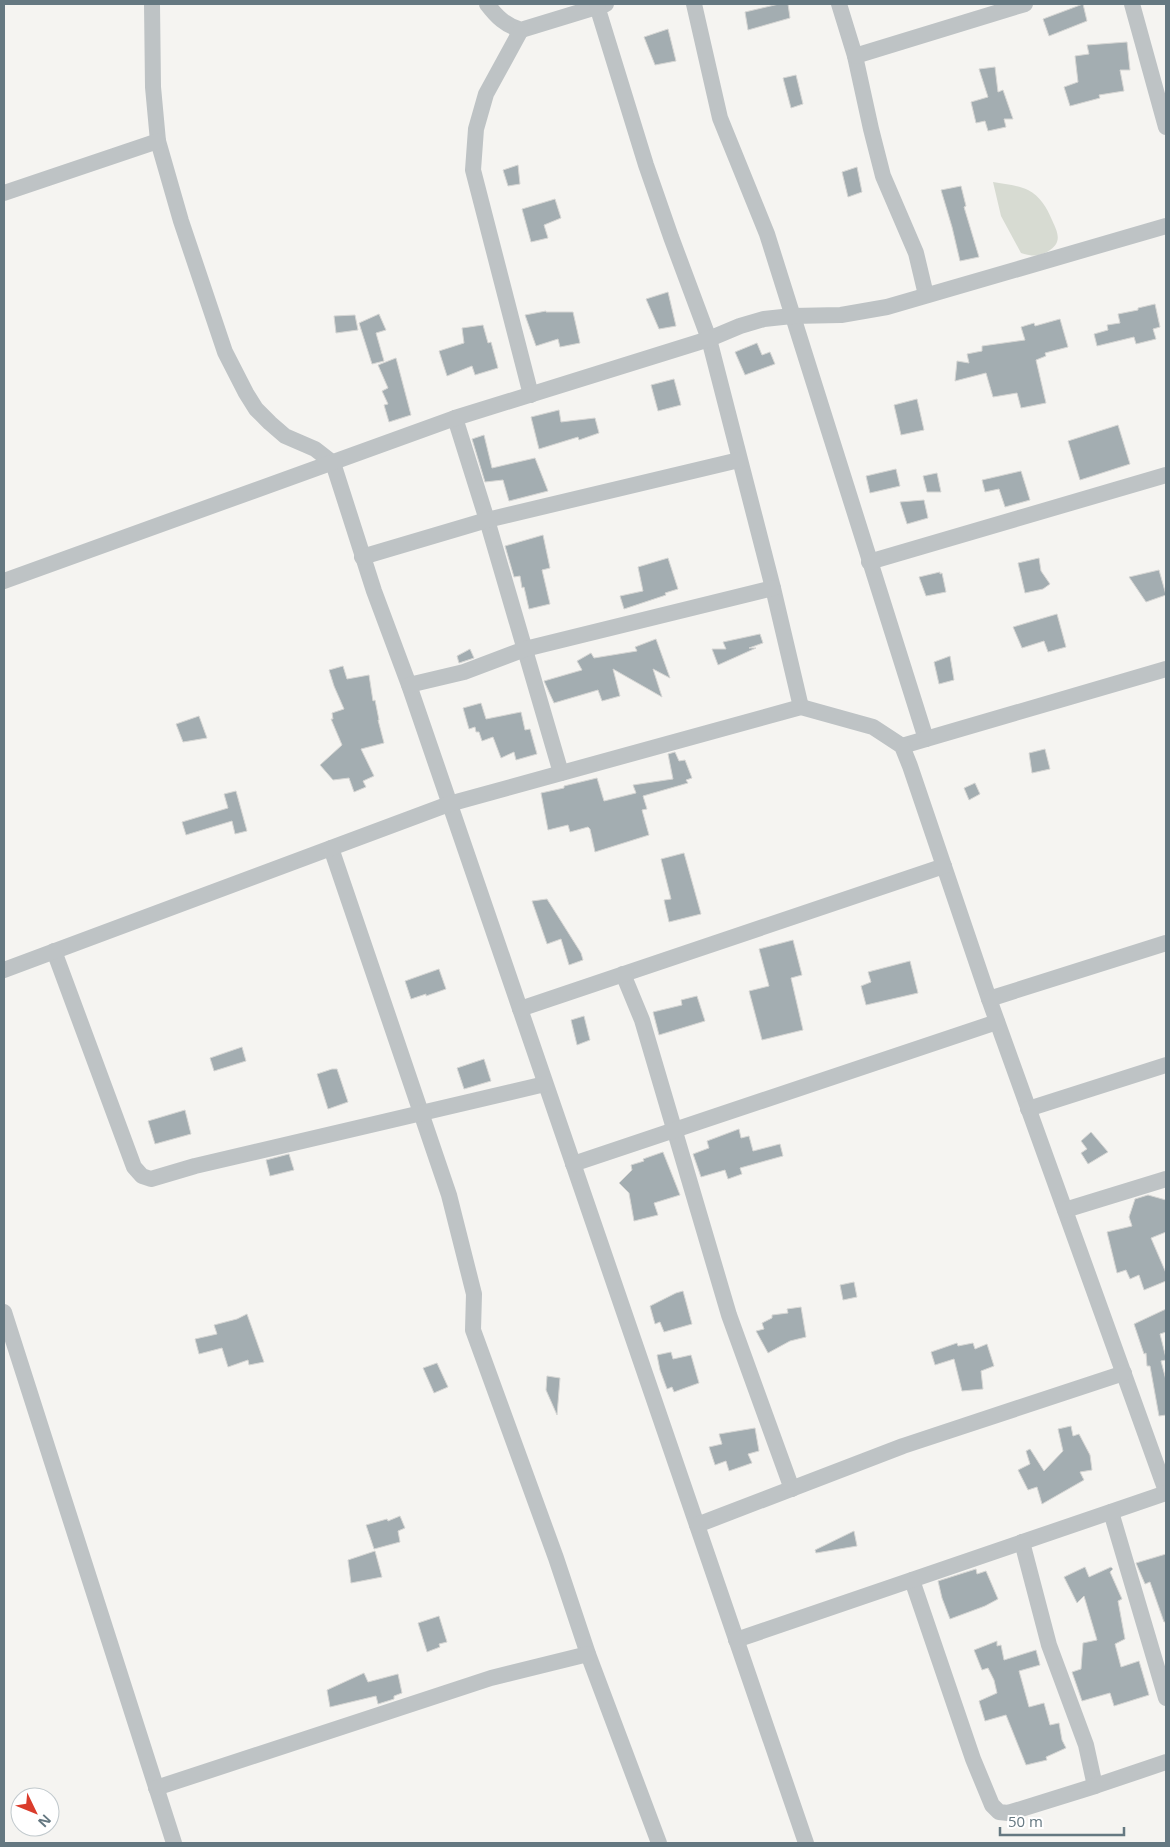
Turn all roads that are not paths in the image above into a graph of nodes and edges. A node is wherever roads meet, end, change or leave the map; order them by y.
1 (152, 4) edge
2 (487, 4) edge
3 (694, 4) edge
4 (839, 4) edge
5 (1025, 4) edge
6 (1132, 4) edge
7 (602, 5) edge
8 (983, 10) edge
9 (522, 30) junction
10 (855, 56) junction
11 (1166, 127) edge
12 (158, 141) junction
13 (4, 193) edge
14 (1166, 226) edge
15 (926, 295) junction
16 (792, 316) junction
17 (709, 339) junction
18 (531, 395) junction
19 (455, 418) junction
20 (739, 460) junction
21 (333, 463) junction
22 (1166, 475) edge
23 (487, 520) junction
24 (362, 557) junction
25 (869, 562) junction
26 (4, 581) edge
27 (773, 588) junction
28 (525, 649) junction
29 (1166, 669) edge
30 (408, 685) junction
31 (801, 707) junction
32 (926, 739) junction
33 (902, 746) junction
34 (561, 772) junction
35 (449, 804) junction
36 (331, 848) junction
37 (944, 866) junction
38 (1166, 943) edge
39 (54, 951) junction
40 (4, 970) edge
41 (623, 974) junction
42 (989, 1000) junction
43 (520, 1010) junction
44 (997, 1022) junction
45 (1166, 1065) edge
46 (545, 1084) junction
47 (1028, 1109) junction
48 (420, 1113) junction
49 (675, 1130) junction
50 (573, 1164) junction
51 (1166, 1179) edge
52 (1065, 1210) junction
53 (4, 1312) edge
54 (1124, 1373) junction
55 (1159, 1451) edge
56 (792, 1489) junction
57 (1166, 1492) edge
58 (1111, 1512) junction
59 (697, 1526) junction
60 (1022, 1542) junction
61 (912, 1580) junction
62 (736, 1640) junction
63 (588, 1654) junction
64 (1166, 1698) edge
65 (1166, 1762) edge
66 (1095, 1786) junction
67 (156, 1788) junction
68 (174, 1843) edge
69 (659, 1843) edge
70 (806, 1843) edge

1 - 12 street
2 - 9 street
3 - 16 street
4 - 10 street
5 - 8 street
6 - 11 street
7 - 9 street
7 - 17 street
8 - 10 street
9 - 18 street
10 - 15 street
12 - 13 street
12 - 21 street
14 - 15 street
15 - 16 street
16 - 17 street
16 - 25 street
17 - 18 street
17 - 20 street
18 - 19 street
19 - 21 street
19 - 23 street
20 - 23 street
20 - 27 street
21 - 24 street
21 - 26 street
22 - 25 street
23 - 24 street
23 - 28 street
24 - 30 street
25 - 32 street
27 - 28 street
27 - 31 street
28 - 30 street
28 - 34 street
29 - 32 street
30 - 35 street
31 - 33 street
31 - 34 street
32 - 33 street
33 - 37 street
34 - 35 street
35 - 36 street
35 - 43 street
36 - 39 street
36 - 48 street
37 - 41 street
37 - 42 street
38 - 42 street
39 - 40 street
39 - 48 street
41 - 43 street
41 - 49 street
42 - 44 street
43 - 46 street
44 - 47 street
44 - 49 street
45 - 47 street
46 - 48 street
46 - 50 street
47 - 52 street
48 - 63 street
49 - 50 street
49 - 56 street
50 - 59 street
51 - 52 street
52 - 54 street
53 - 67 street
54 - 55 street
54 - 56 street
55 - 57 street
56 - 59 street
57 - 58 street
58 - 60 street
58 - 64 street
59 - 62 street
60 - 61 street
60 - 66 street
61 - 62 street
61 - 66 street
62 - 70 street
63 - 67 street
63 - 69 street
65 - 66 street
67 - 68 street

